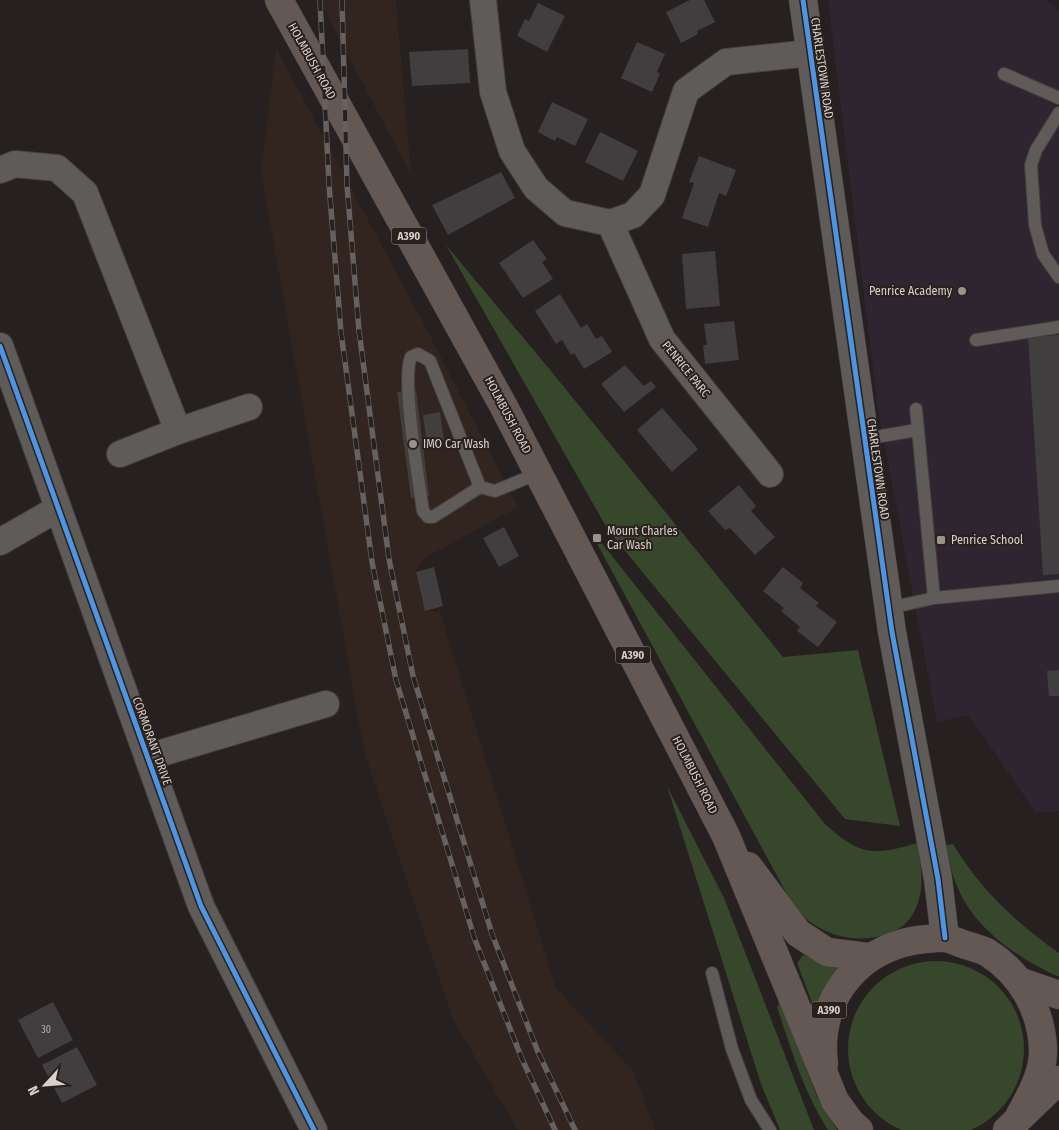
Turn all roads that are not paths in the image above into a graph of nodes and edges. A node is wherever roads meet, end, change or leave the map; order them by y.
1 (279, 0) edge
2 (483, 0) edge
3 (803, 0) edge
4 (810, 53) junction
5 (1004, 74) dead end
6 (1059, 98) edge
7 (1059, 113) edge
8 (0, 170) edge
9 (610, 223) junction
10 (1059, 277) edge
11 (1059, 327) edge
12 (976, 340) dead end
13 (0, 346) edge
14 (249, 407) dead end
15 (916, 409) dead end
16 (178, 430) junction
17 (917, 430) junction
18 (864, 439) junction
19 (120, 454) dead end
20 (539, 473) junction
21 (770, 474) dead end
22 (480, 487) junction
23 (58, 509) junction
24 (0, 542) edge
25 (1059, 586) edge
26 (934, 598) junction
27 (889, 608) junction
28 (326, 704) dead end
29 (148, 758) junction
30 (726, 836) junction
31 (945, 938) junction
32 (868, 957) junction
33 (712, 973) dead end
34 (1021, 982) junction
35 (1059, 995) edge
36 (825, 1075) junction
37 (1059, 1080) edge
38 (1010, 1126) edge
39 (314, 1130) edge
40 (770, 1130) edge
41 (859, 1130) edge

1 - 20 highway, HOLMBUSH ROAD / A390
2 - 9 street
3 - 4 street, CHARLESTOWN ROAD
4 - 9 street
4 - 18 street, CHARLESTOWN ROAD
5 - 6 lane
7 - 10 lane
8 - 16 street
9 - 21 street, PENRICE PARC
11 - 12 lane
13 - 23 street, CORMORANT DRIVE
14 - 16 street
15 - 17 lane
16 - 19 street
17 - 18 lane
17 - 26 lane
18 - 27 street, CHARLESTOWN ROAD
20 - 22 lane
20 - 30 highway, HOLMBUSH ROAD / A390
22 - 22 lane
23 - 24 street
23 - 29 street, CORMORANT DRIVE
25 - 26 lane
26 - 27 lane
27 - 31 street, CHARLESTOWN ROAD
28 - 29 street
29 - 39 street, CORMORANT DRIVE
30 - 32 highway, A390
30 - 36 highway, A390
31 - 32 highway, A390
31 - 34 highway, A390
32 - 36 highway, A390
33 - 40 lane
34 - 35 highway, A390
34 - 38 highway, A390
36 - 41 highway, A390
37 - 38 highway, A390

